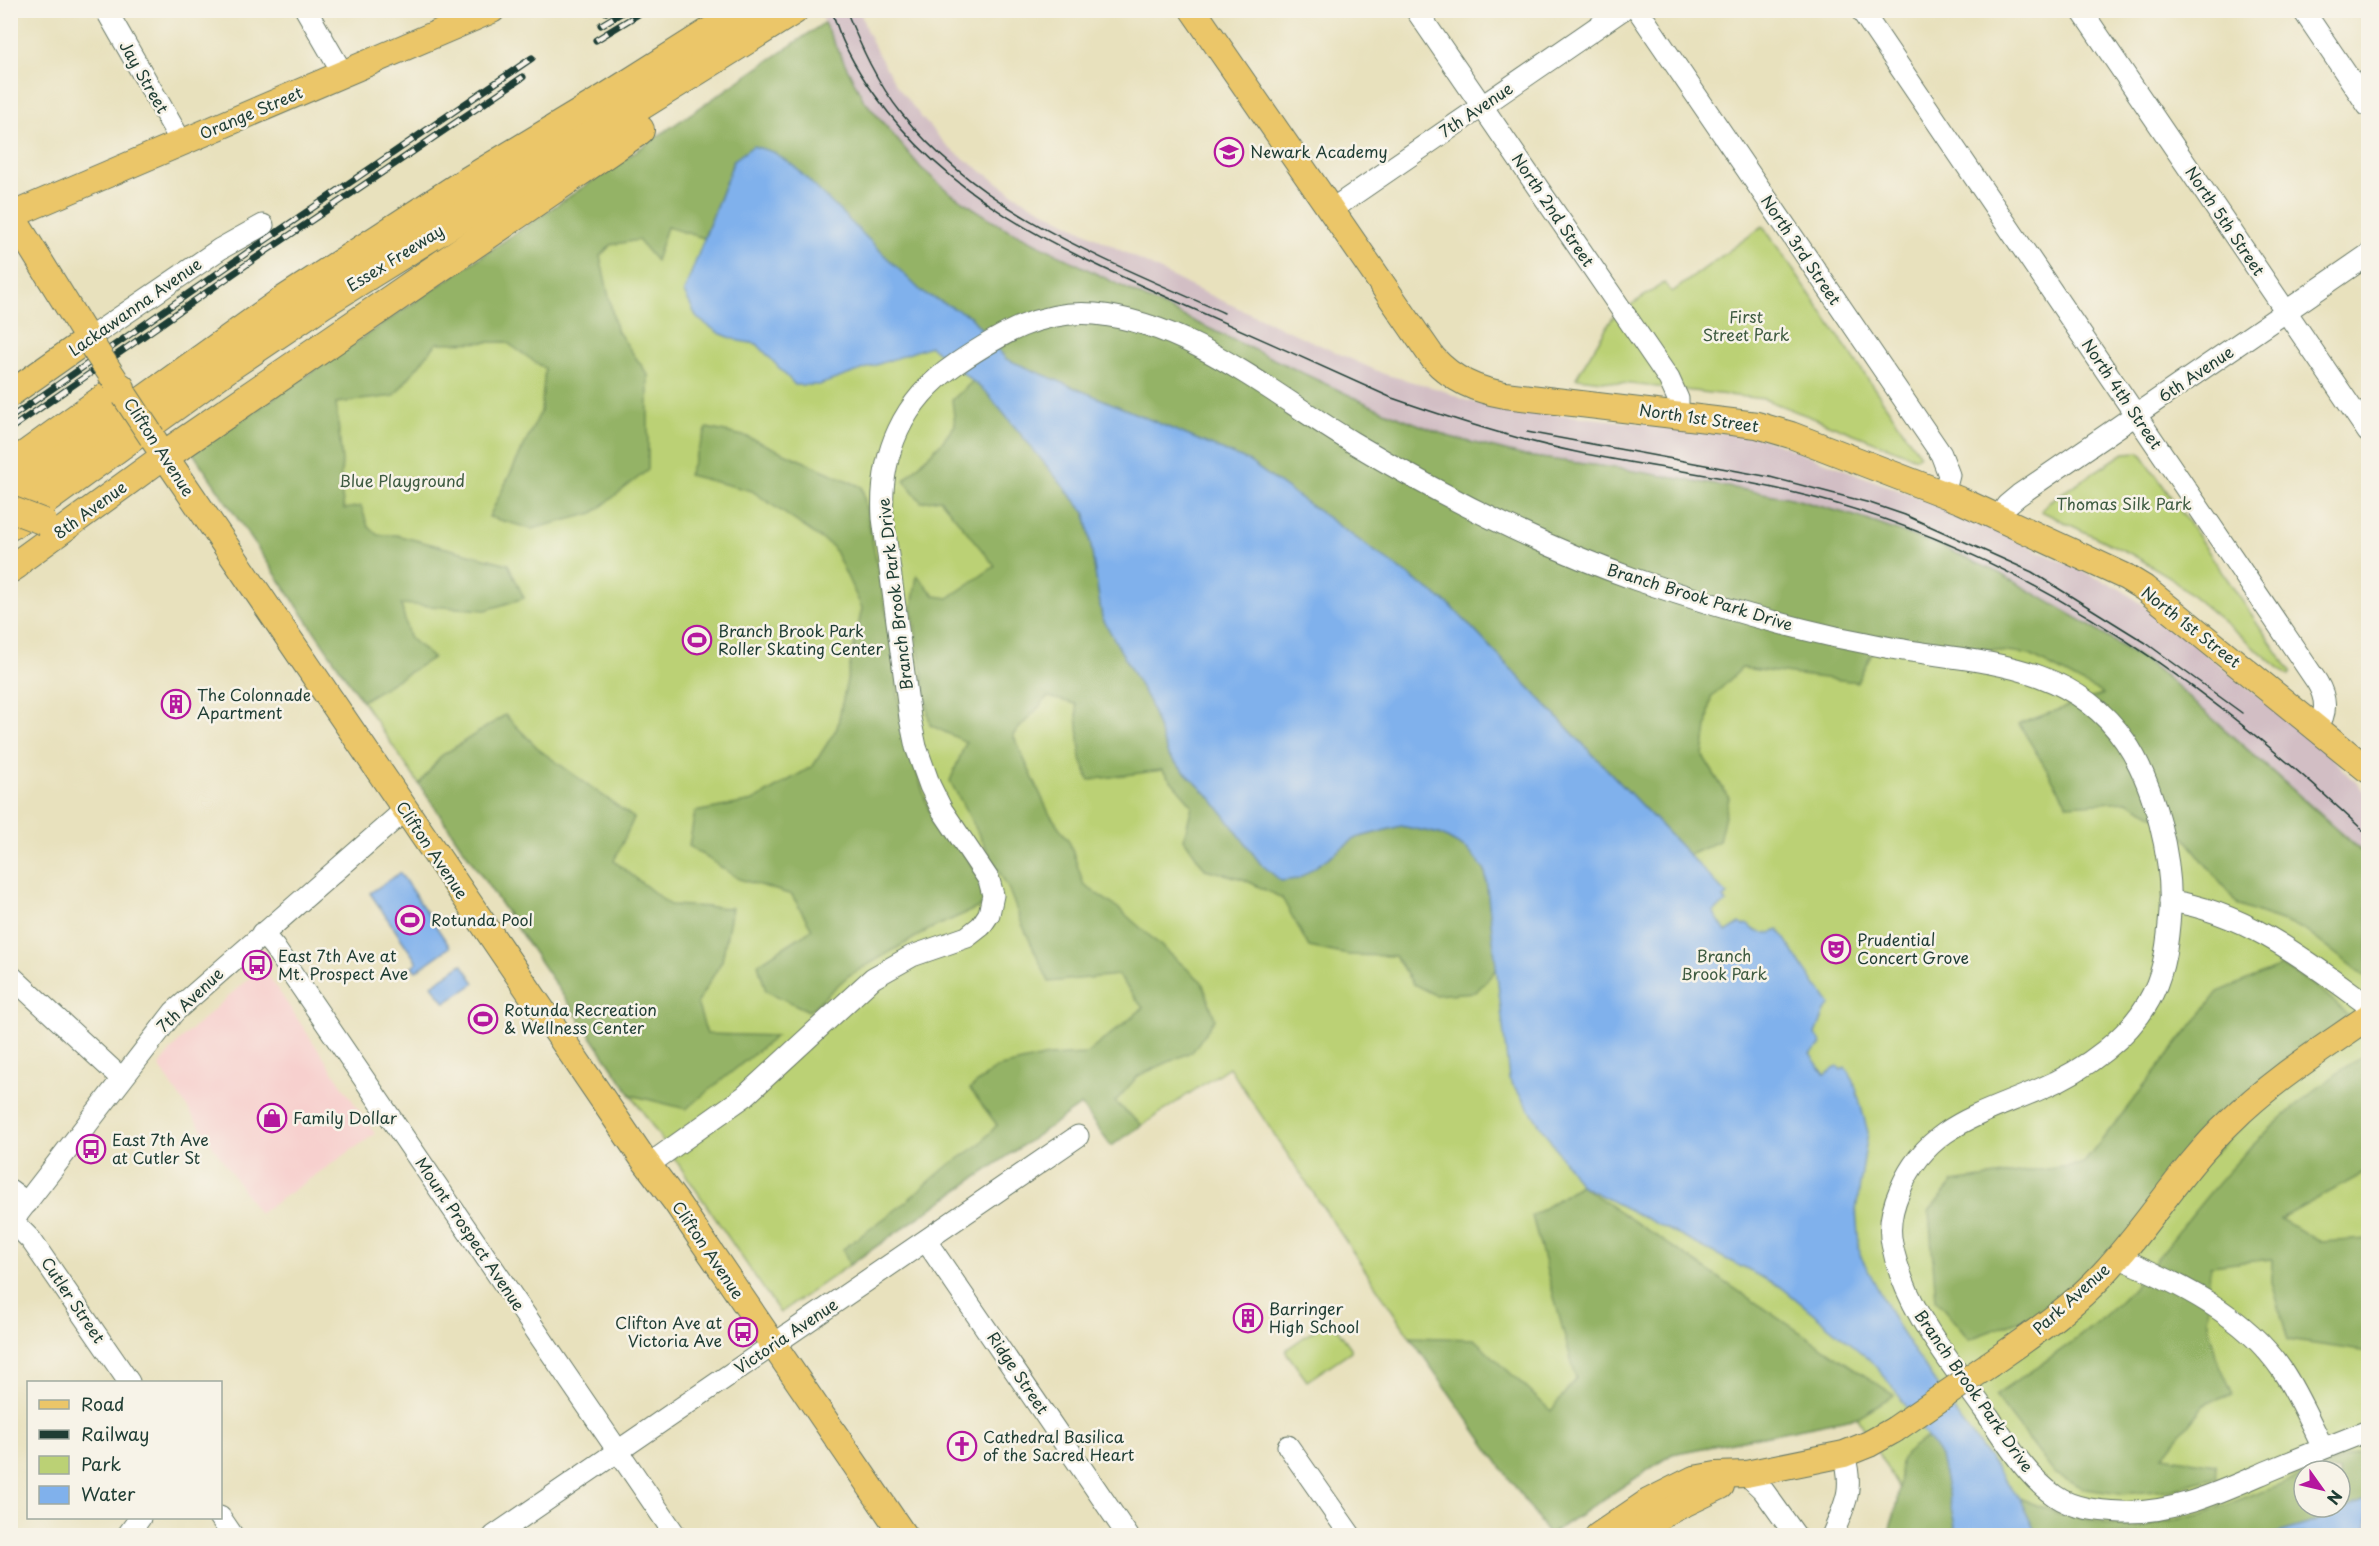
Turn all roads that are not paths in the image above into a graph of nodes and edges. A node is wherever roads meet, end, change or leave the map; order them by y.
1 (106, 10) edge
2 (306, 10) edge
3 (492, 10) edge
4 (793, 10) edge
5 (808, 10) edge
6 (1193, 10) edge
7 (1416, 10) edge
8 (1622, 10) edge
9 (1638, 10) edge
10 (1861, 10) edge
11 (2081, 10) edge
12 (2303, 10) edge
13 (758, 29) edge
14 (343, 74) junction
15 (1482, 106) junction
16 (2368, 106) edge
17 (182, 143) junction
18 (1331, 210) junction
19 (11, 215) edge
20 (262, 225) dead end
21 (2368, 255) edge
22 (2286, 312) junction
23 (88, 339) junction
24 (120, 388) junction
25 (10, 394) edge
26 (1678, 415) junction
27 (2136, 415) junction
28 (2368, 432) edge
29 (158, 446) junction
30 (10, 468) edge
31 (1944, 494) junction
32 (10, 497) edge
33 (10, 509) edge
34 (1998, 518) junction
35 (76, 519) junction
36 (10, 525) edge
37 (13, 566) edge
38 (2317, 727) junction
39 (2368, 770) edge
40 (405, 810) junction
41 (2170, 901) junction
42 (262, 933) junction
43 (10, 975) edge
44 (2368, 1005) edge
45 (2368, 1017) edge
46 (121, 1078) junction
47 (1078, 1136) dead end
48 (648, 1165) junction
49 (19, 1197) edge
50 (12, 1223) edge
51 (926, 1241) junction
52 (2117, 1257) junction
53 (773, 1345) junction
54 (128, 1381) edge
55 (2368, 1431) edge
56 (1288, 1446) dead end
57 (2323, 1448) junction
58 (618, 1451) junction
59 (1844, 1454) junction
60 (1746, 1474) junction
61 (139, 1519) edge
62 (221, 1519) edge
63 (127, 1536) edge
64 (233, 1536) edge
65 (494, 1536) edge
66 (676, 1536) edge
67 (904, 1536) edge
68 (1128, 1536) edge
69 (1351, 1536) edge
70 (1598, 1536) edge
71 (1630, 1536) edge
72 (1796, 1536) edge
73 (1832, 1536) edge

1 - 17 street, Jay Street
2 - 14 street
3 - 14 main road, Orange Street
4 - 13 highway, Essex Freeway
5 - 13 highway
6 - 18 main road, North 1st Street
7 - 15 street, North 2nd Street
8 - 15 street, 7th Avenue
9 - 31 street, North 3rd Street
10 - 27 street, North 4th Street
11 - 22 street, North 5th Street
12 - 16 street
13 - 29 highway
13 - 32 highway, Essex Freeway
13 - 36 highway, Essex Freeway
14 - 17 main road, Orange Street
15 - 18 street, 7th Avenue
15 - 26 street, North 2nd Street
17 - 19 main road, Orange Street
18 - 26 main road, North 1st Street
19 - 23 main road, Clifton Avenue
20 - 23 street, Lackawanna Avenue
21 - 22 street, 6th Avenue
22 - 27 street, 6th Avenue
22 - 28 street, North 5th Street
23 - 24 main road, Clifton Avenue, bridge
23 - 25 main road, Lackawanna Avenue
24 - 29 main road, Clifton Avenue, bridge
24 - 30 highway
26 - 31 main road, North 1st Street
27 - 34 street, 6th Avenue
27 - 38 street, North 4th Street
29 - 35 main road, 8th Avenue
29 - 40 main road, Clifton Avenue
31 - 34 main road, North 1st Street
33 - 35 main road, bridge
34 - 38 main road, North 1st Street
35 - 37 main road, 8th Avenue
38 - 39 main road
40 - 42 street, 7th Avenue
40 - 48 main road, Clifton Avenue
41 - 44 street
41 - 48 street, Branch Brook Park Drive
41 - 57 street, Branch Brook Park Drive
42 - 46 street, 7th Avenue
42 - 58 street, Mount Prospect Avenue
43 - 46 street
45 - 52 main road, Park Avenue
46 - 49 street, 7th Avenue
47 - 51 street, Victoria Avenue
48 - 53 main road, Clifton Avenue
49 - 50 street, 7th Avenue
50 - 54 street, Cutler Street
51 - 53 street, Victoria Avenue
51 - 68 street, Ridge Street
52 - 57 street
52 - 59 main road, Park Avenue, bridge
53 - 58 street, Victoria Avenue
53 - 67 main road, Clifton Avenue
55 - 57 street, Branch Brook Park Drive
56 - 69 street
58 - 65 street, Victoria Avenue
58 - 66 street, Mount Prospect Avenue
59 - 60 main road, Park Avenue
59 - 73 street
60 - 70 main road, Park Avenue
60 - 71 main road, Park Avenue
60 - 72 street
61 - 63 street
62 - 64 street

